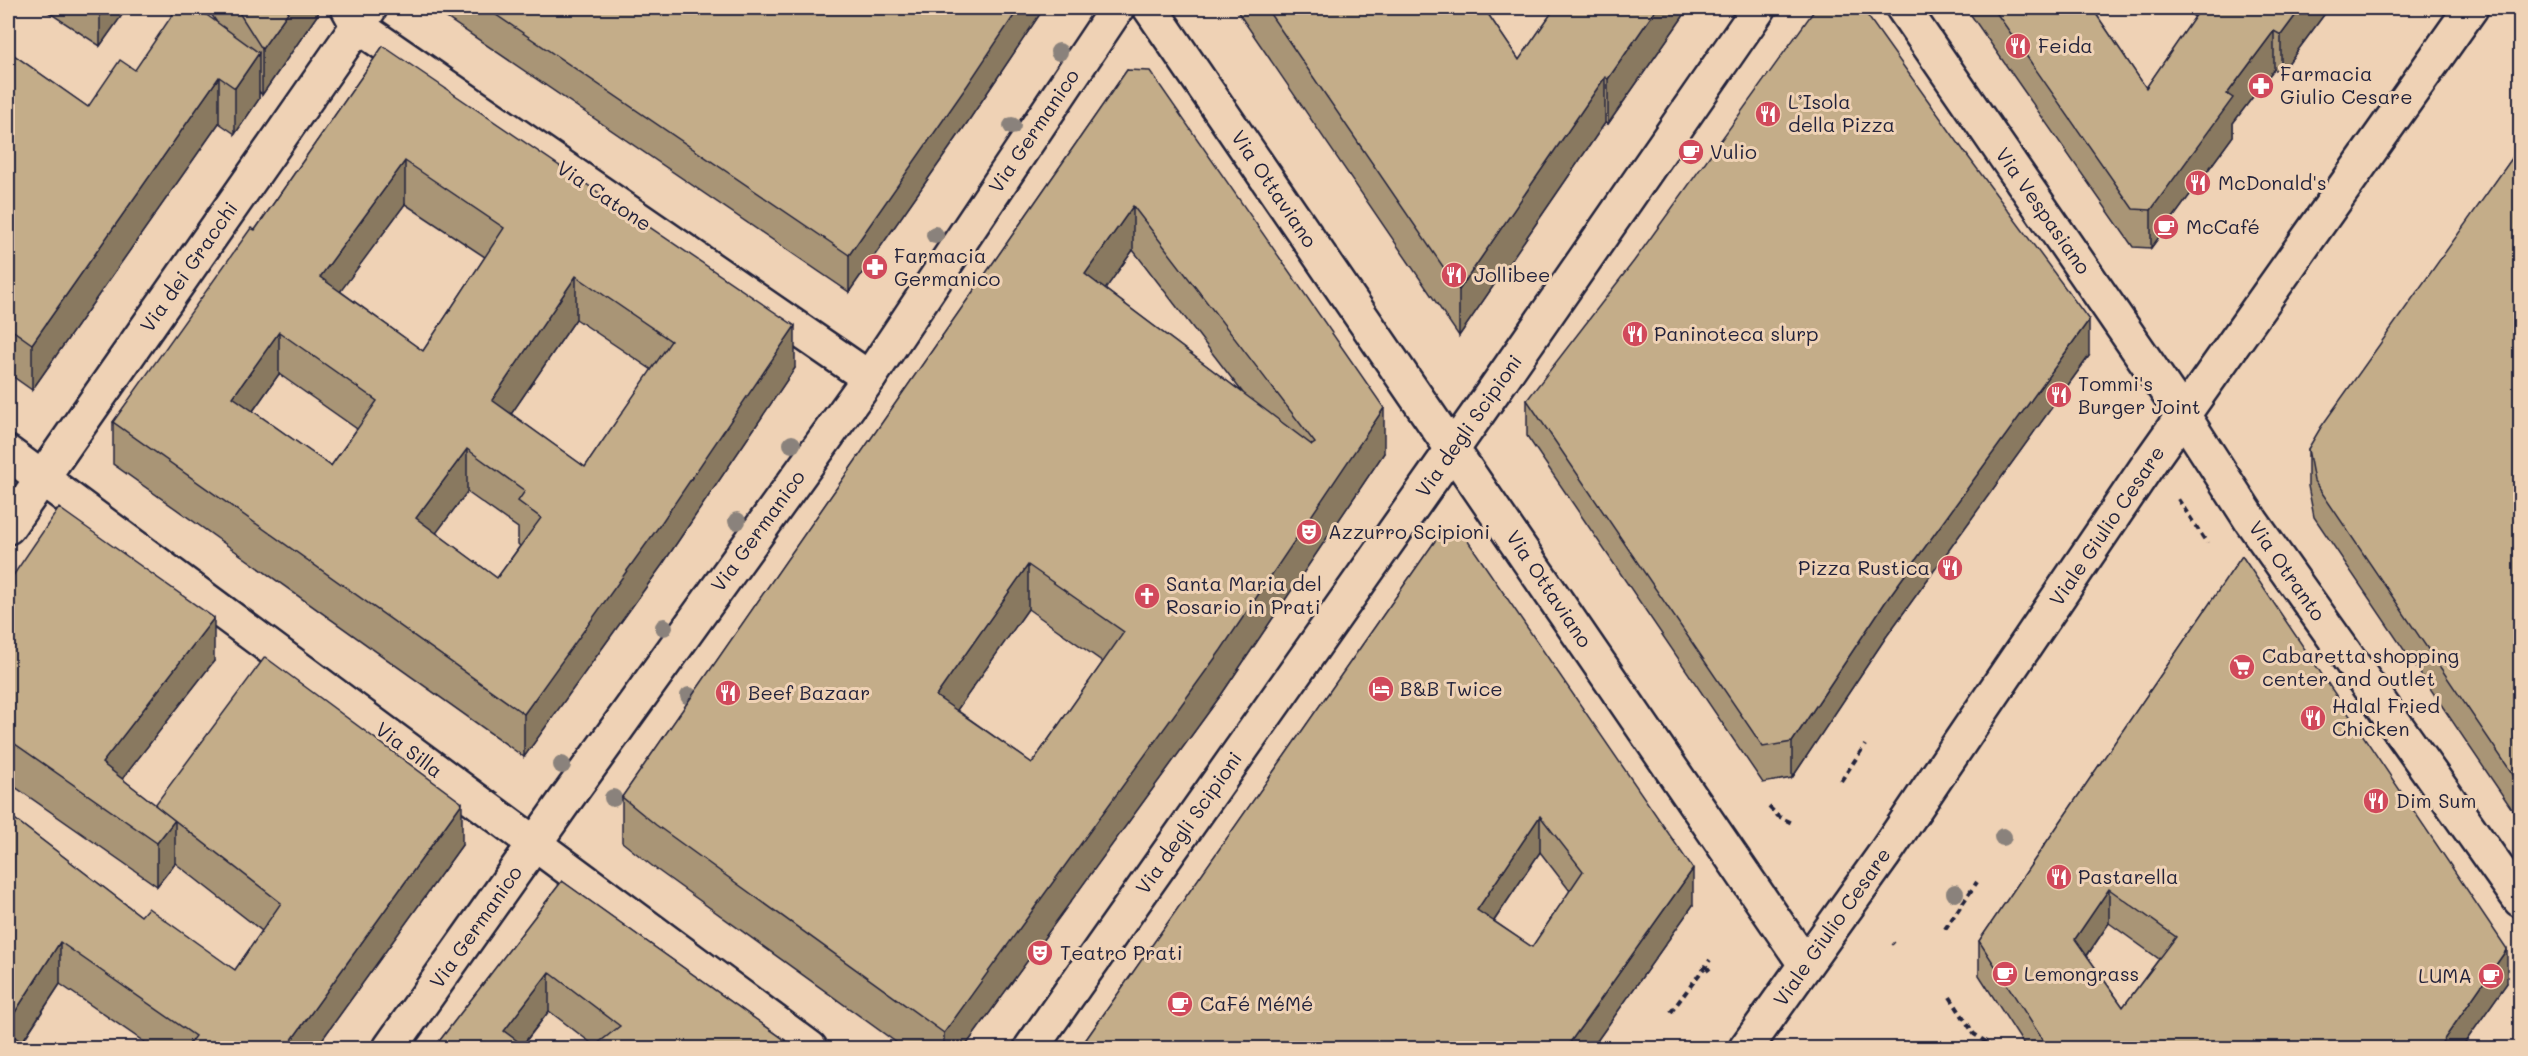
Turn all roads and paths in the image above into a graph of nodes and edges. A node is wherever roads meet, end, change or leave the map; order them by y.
1 (1117, 8) edge
2 (1150, 8) edge
3 (1759, 8) edge
4 (1903, 8) edge
5 (2471, 8) edge
6 (358, 14) edge
7 (869, 378) junction
8 (2183, 415) junction
9 (1452, 449) junction
10 (8, 453) edge
11 (42, 478) junction
12 (2178, 499) dead end
13 (8, 527) edge
14 (2207, 543) dead end
15 (1865, 745) dead end
16 (1841, 781) dead end
17 (1769, 807) dead end
18 (1794, 824) dead end
19 (536, 844) junction
20 (1977, 882) dead end
21 (2520, 900) edge
22 (1945, 929) dead end
23 (1710, 960) dead end
24 (1805, 964) junction
25 (1706, 966) junction
26 (1710, 971) dead end
27 (1950, 997) dead end
28 (1671, 1012) dead end
29 (1764, 1040) edge
30 (390, 1048) edge
31 (810, 1048) edge
32 (1031, 1048) edge
33 (1995, 1048) edge

1 - 7 street, Via Germanico
2 - 9 street, Via Ottaviano
3 - 9 street, Via degli Scipioni
4 - 8 street, Via Vespasiano
5 - 8 street, Viale Giulio Cesare
6 - 7 street, Via Catone
6 - 11 street, Via dei Gracchi
7 - 19 street, Via Germanico
8 - 21 street, Via Otranto
8 - 24 street, Viale Giulio Cesare
9 - 24 street, Via Ottaviano
9 - 32 street, Via degli Scipioni
10 - 11 street, Via Silla
11 - 13 street, Via dei Gracchi
11 - 19 street, Via Silla
12 - 14 path
15 - 16 path
17 - 18 path
19 - 30 street, Via Germanico
19 - 31 street, Via Silla
20 - 22 path
23 - 25 path
24 - 29 street, Viale Giulio Cesare
25 - 26 path
25 - 28 path
27 - 33 path

